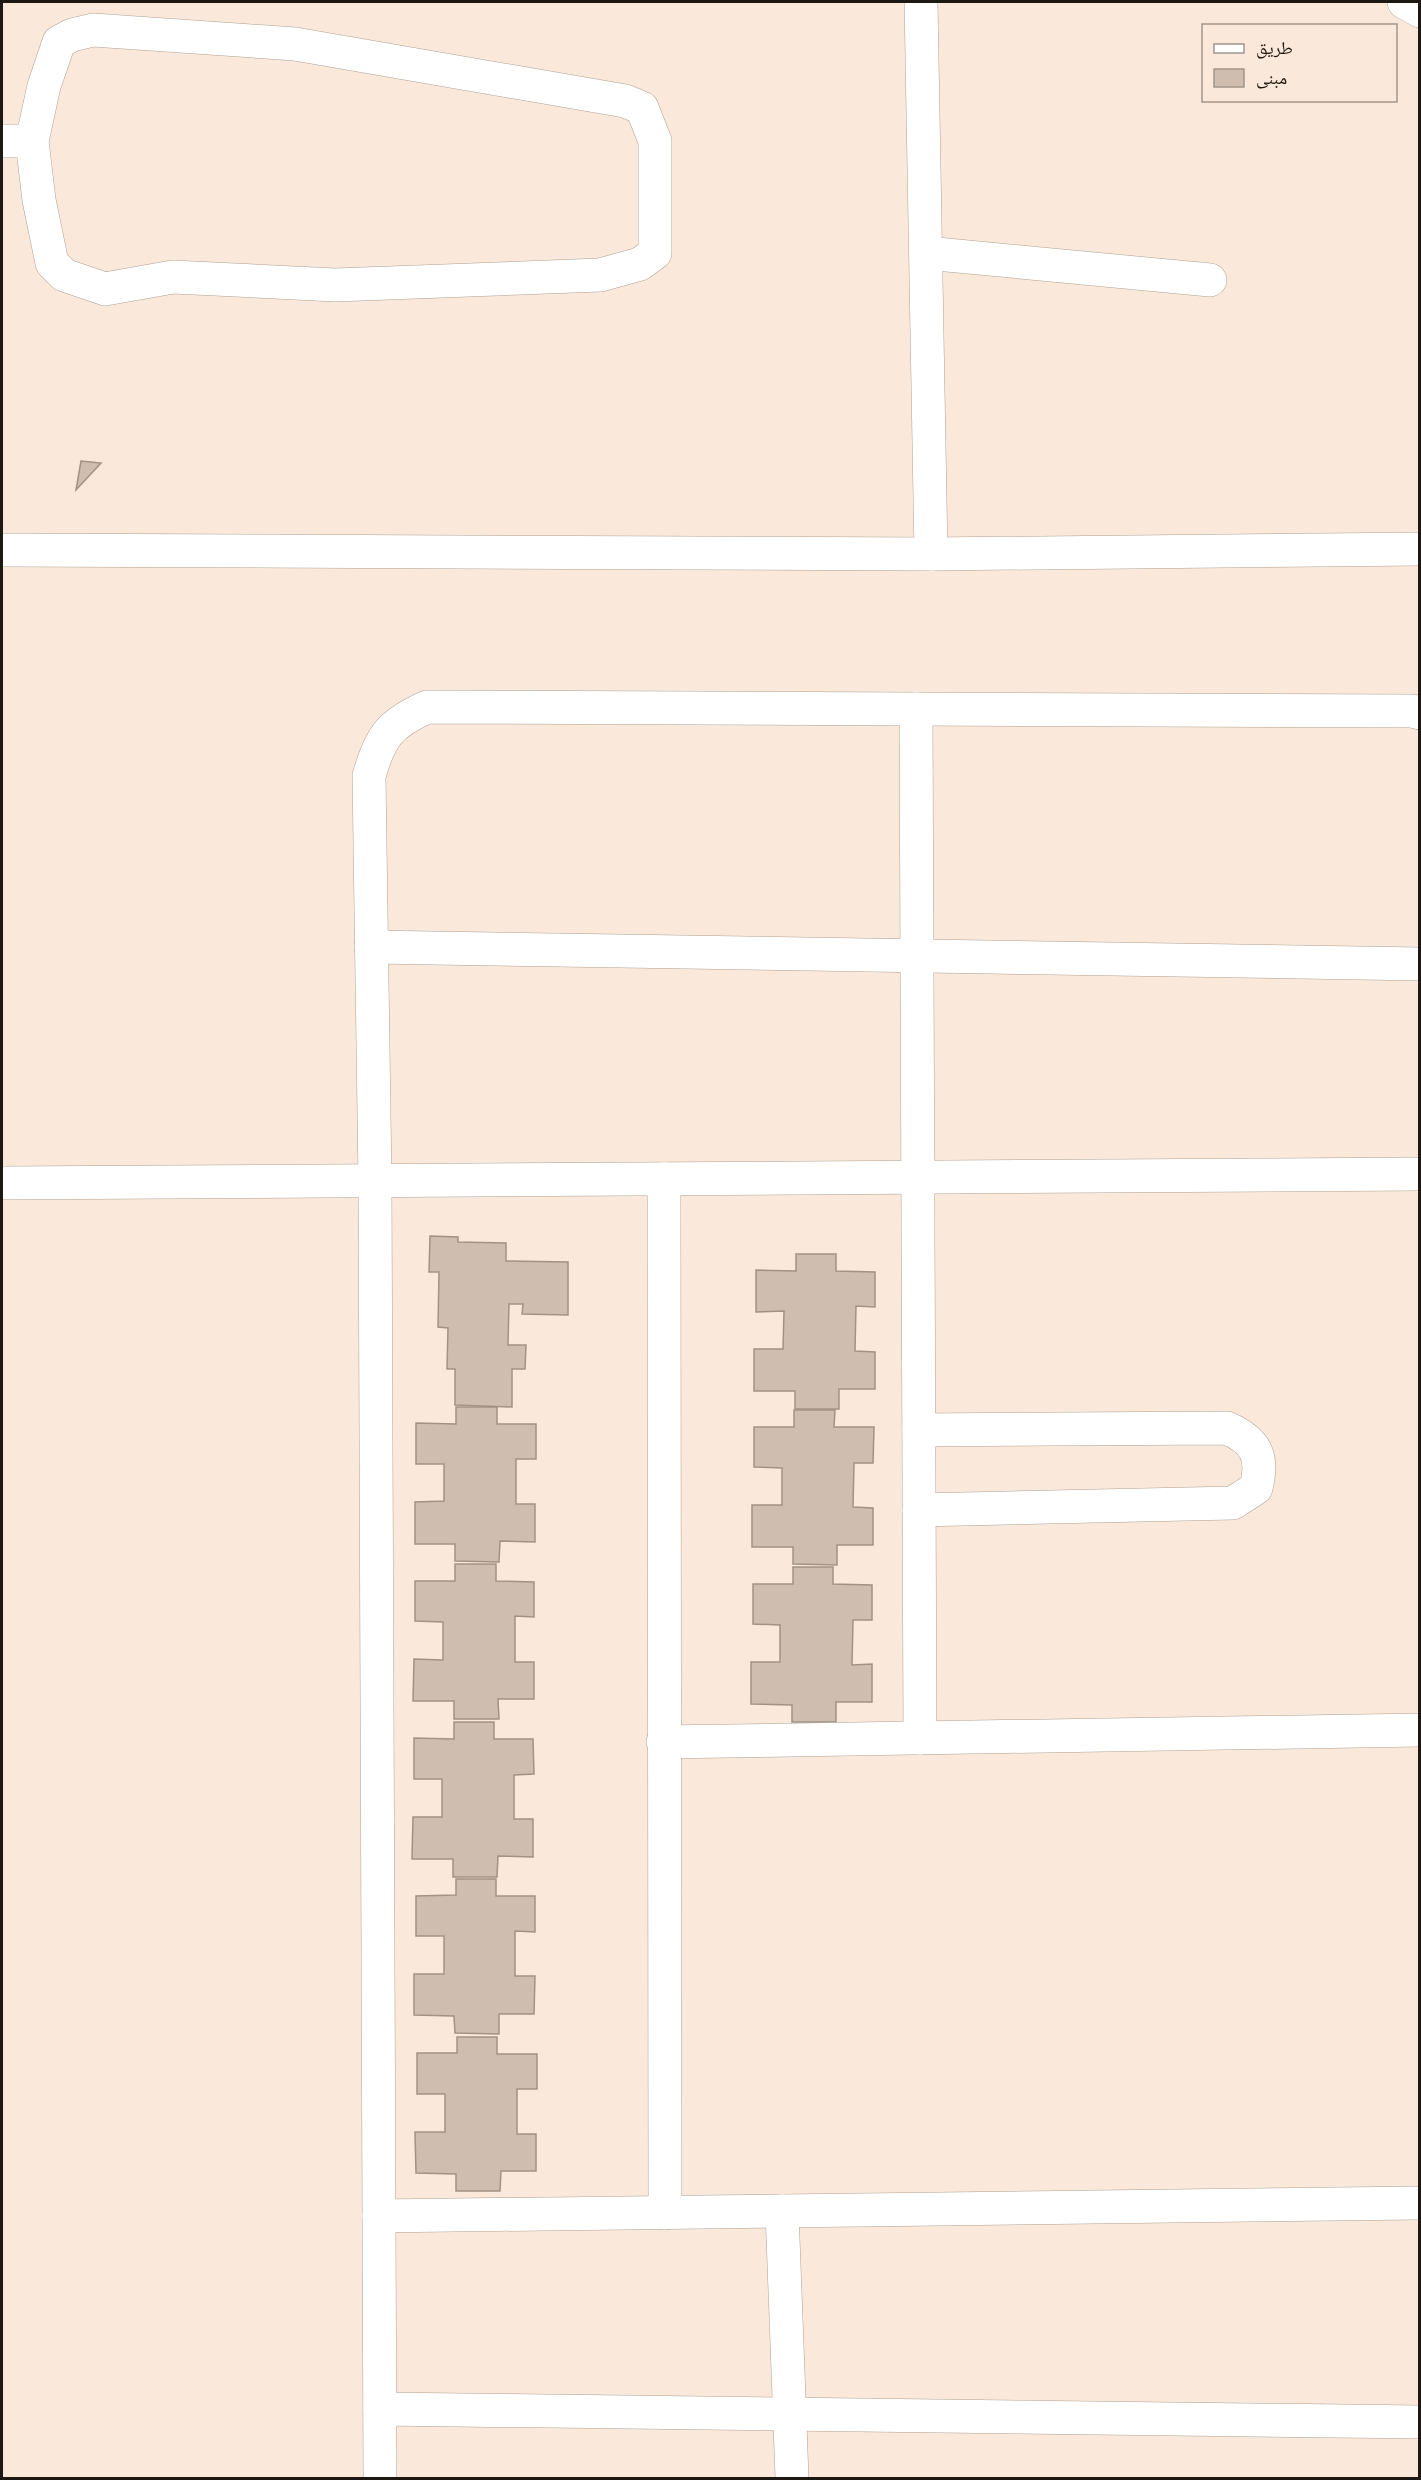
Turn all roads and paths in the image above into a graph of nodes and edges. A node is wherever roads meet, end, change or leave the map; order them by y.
1 (921, 2) edge
2 (1404, 2) edge
3 (1419, 11) edge
4 (17, 141) edge
5 (926, 253) junction
6 (1210, 280) dead end
7 (1419, 549) edge
8 (2, 550) edge
9 (930, 554) junction
10 (916, 709) junction
11 (1419, 713) edge
12 (372, 947) junction
13 (917, 956) junction
14 (1419, 964) edge
15 (1419, 1174) edge
16 (918, 1177) junction
17 (664, 1179) junction
18 (375, 1181) junction
19 (2, 1183) edge
20 (919, 1430) junction
21 (920, 1510) junction
22 (1419, 1730) edge
23 (920, 1738) junction
24 (663, 1742) junction
25 (1419, 2203) edge
26 (782, 2211) junction
27 (665, 2213) junction
28 (379, 2216) junction
29 (380, 2409) junction
30 (790, 2414) junction
31 (1419, 2422) edge
32 (380, 2478) edge
33 (792, 2478) edge

1 - 5 street
2 - 3 street
4 - 4 street
5 - 6 street
5 - 9 street
7 - 9 street
8 - 9 street
10 - 11 street
10 - 12 street
10 - 13 street
12 - 13 street
12 - 18 street
13 - 14 street
13 - 16 street
15 - 16 street
16 - 17 street
16 - 20 street
17 - 18 street
17 - 24 street
18 - 19 street
18 - 28 street
20 - 21 street
20 - 21 street
21 - 23 street
22 - 23 street
23 - 24 street
24 - 27 street
25 - 26 street
26 - 27 street
26 - 30 street
27 - 28 street
28 - 29 street
29 - 30 street
29 - 32 street
30 - 31 street
30 - 33 street

